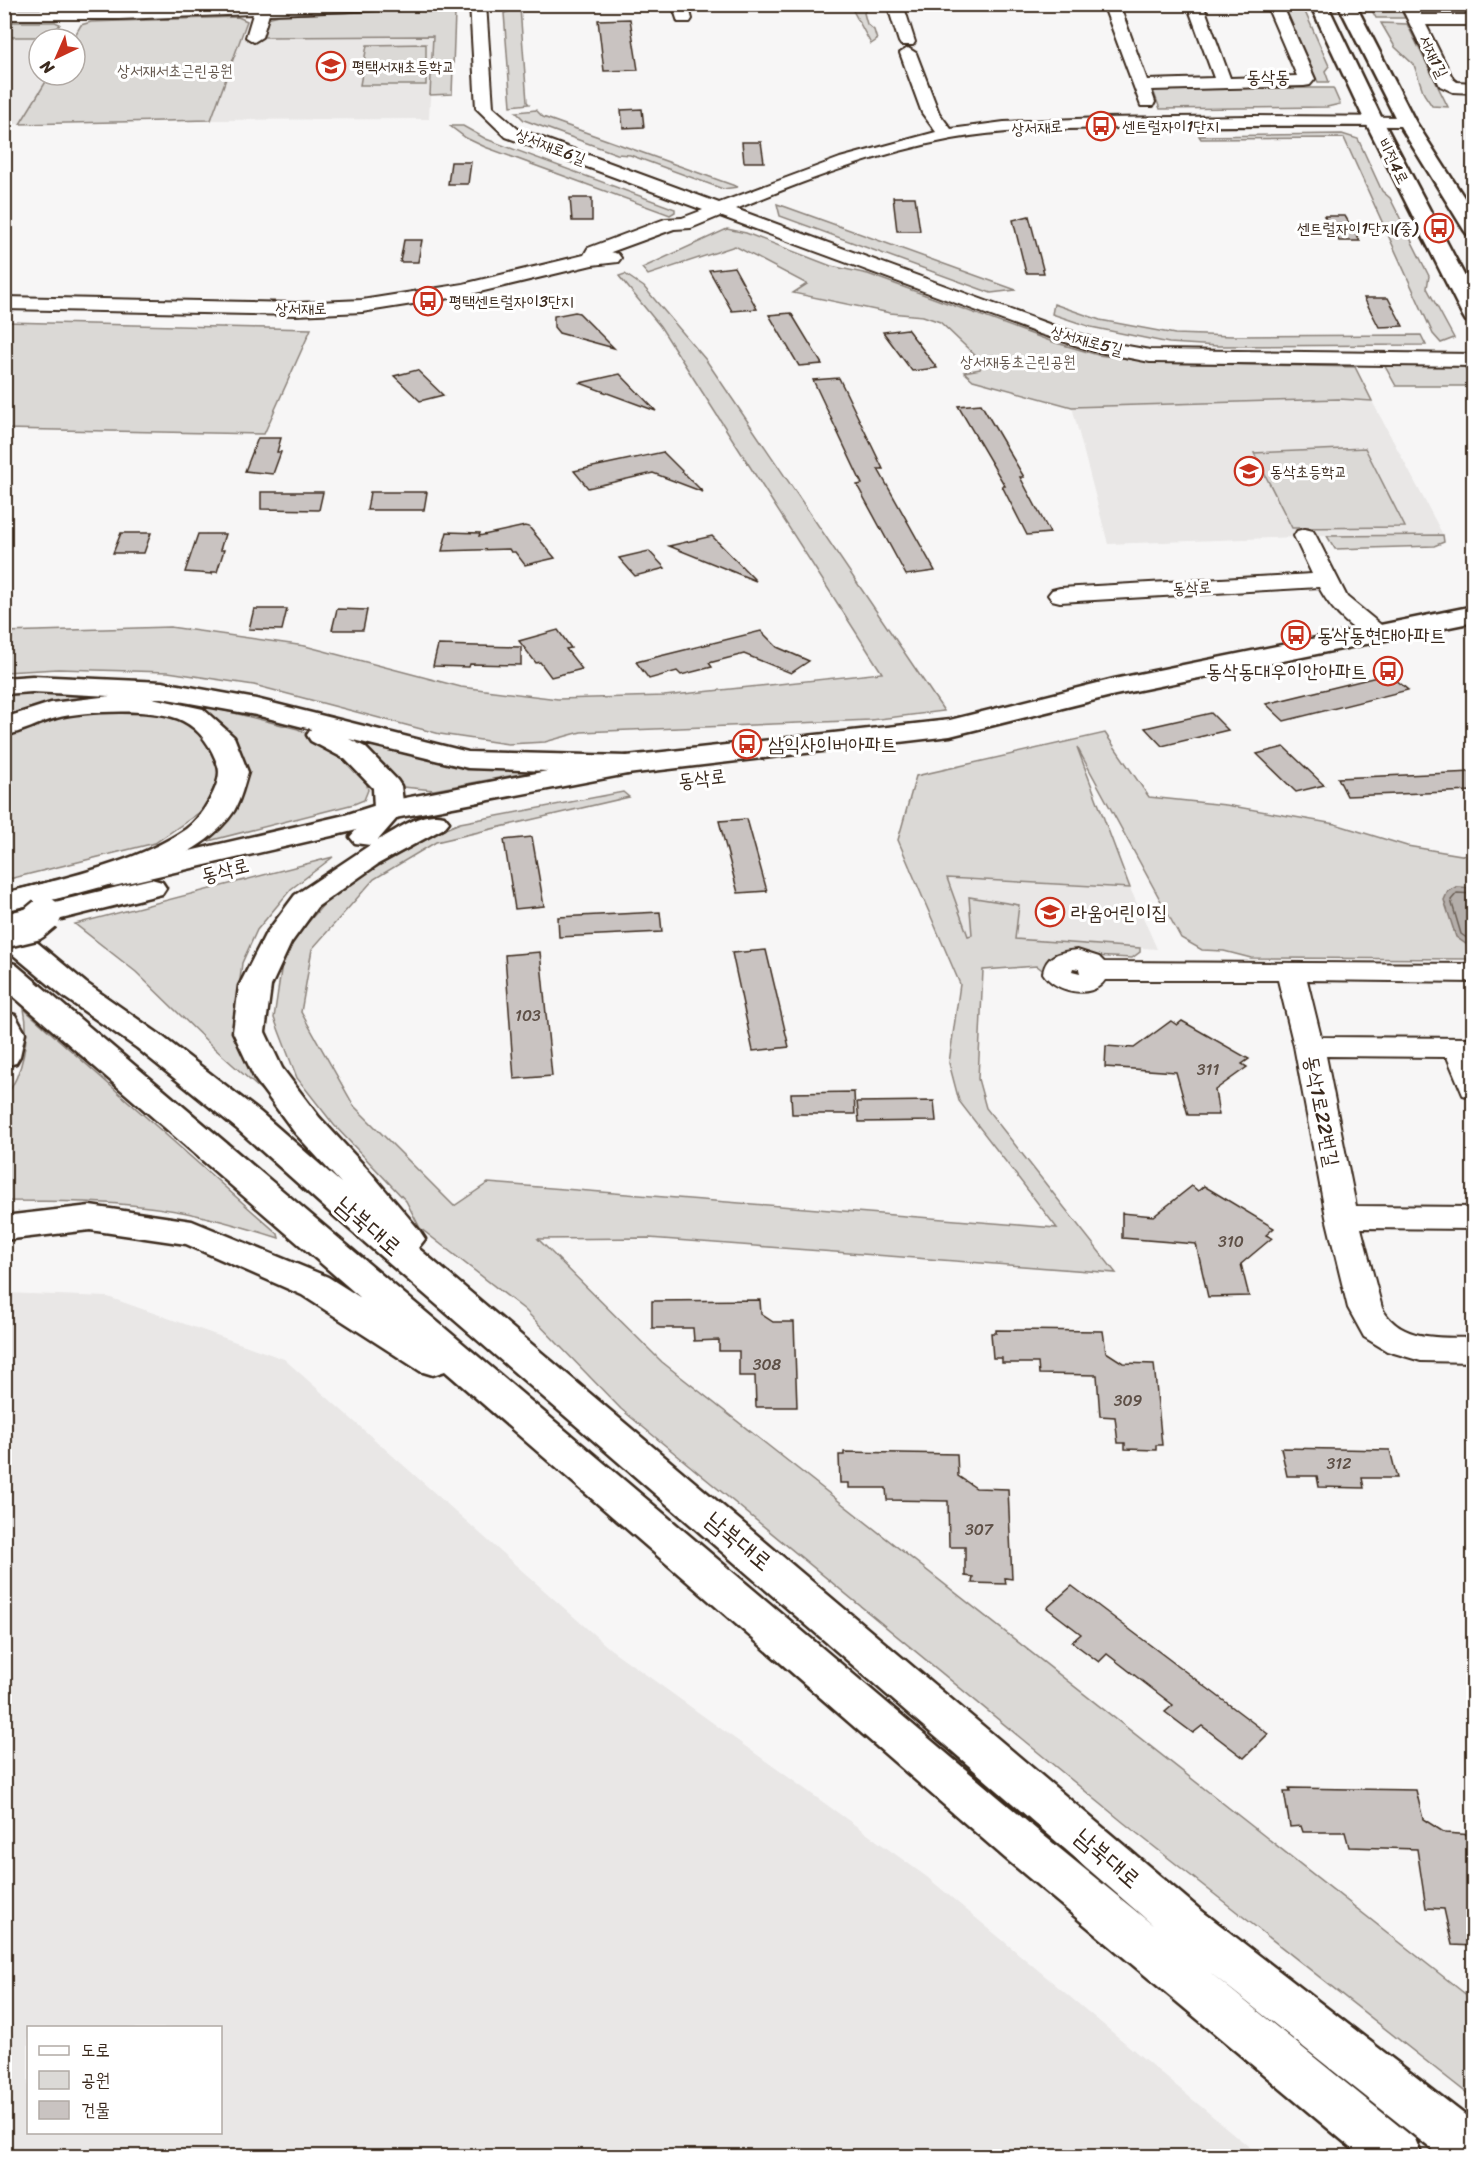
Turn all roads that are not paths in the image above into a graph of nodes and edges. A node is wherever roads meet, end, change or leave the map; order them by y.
1 (407, 4) edge
2 (478, 4) edge
3 (896, 4) edge
4 (1111, 4) edge
5 (1195, 4) edge
6 (1274, 4) edge
7 (1318, 4) edge
8 (1346, 4) edge
9 (1407, 4) edge
10 (264, 7) edge
11 (170, 8) edge
12 (4, 14) edge
13 (74, 16) edge
14 (1416, 20) junction
15 (1473, 20) edge
16 (254, 37) dead end
17 (1140, 84) junction
18 (1224, 84) junction
19 (1473, 88) edge
20 (1154, 121) junction
21 (1374, 121) junction
22 (1406, 121) junction
23 (947, 135) junction
24 (721, 208) junction
25 (1473, 230) edge
26 (4, 303) edge
27 (1473, 316) edge
28 (1473, 360) edge
29 (1305, 536) dead end
30 (1325, 580) junction
31 (1060, 595) dead end
32 (1473, 614) edge
33 (1377, 634) junction
34 (1473, 636) edge
35 (4, 686) edge
36 (256, 707) junction
37 (4, 728) edge
38 (627, 765) junction
39 (389, 810) junction
40 (434, 822) junction
41 (365, 837) junction
42 (20, 906) edge
43 (4, 925) edge
44 (4, 931) edge
45 (1290, 970) junction
46 (4, 971) edge
47 (1094, 971) dead end
48 (1473, 973) edge
49 (4, 1022) edge
50 (148, 1041) junction
51 (1309, 1046) junction
52 (1466, 1047) edge
53 (4, 1056) edge
54 (1473, 1088) edge
55 (1342, 1217) junction
56 (1473, 1218) edge
57 (4, 1228) edge
58 (464, 1307) junction
59 (1473, 1350) edge
60 (512, 1409) junction
61 (1473, 2153) edge
62 (1398, 2157) edge

1 - 10 street
2 - 24 street, 상서재로6길
3 - 23 street
4 - 17 street
5 - 18 street
6 - 18 street
7 - 21 main road, 비전4로
8 - 22 main road, 비전4로
9 - 14 street, 서재1길
10 - 11 street
10 - 16 street
11 - 13 street
12 - 13 street
14 - 15 street
14 - 19 street, 서재1길
17 - 18 street
17 - 20 street
20 - 21 street, 상서재로
20 - 23 street, 상서재로
21 - 22 street, 상서재로
21 - 27 main road, 비전4로
22 - 25 main road, 비전4로
23 - 24 street, 상서재로
24 - 26 street, 상서재로
24 - 28 street, 상서재로5길
29 - 30 street
30 - 31 street, 동삭로
30 - 33 street
32 - 33 main road, 동삭로
33 - 38 main road, 동삭로
34 - 40 main road, 동삭로
35 - 36 main road
36 - 38 main road
36 - 39 main road
37 - 42 main road
38 - 39 main road, 동삭로
39 - 41 main road
39 - 42 main road, 동삭로
40 - 41 main road, 동삭로
40 - 58 main road
41 - 42 main road, 동삭로
42 - 43 main road, 동삭로
42 - 44 main road, bridge
42 - 50 main road
44 - 50 main road, 남북대로
45 - 47 street
45 - 48 street
45 - 51 street, 동삭1로22번길
46 - 60 main road, 남북대로
49 - 53 main road
50 - 58 main road, 남북대로
51 - 52 street
51 - 55 street, 동삭1로22번길
52 - 54 street
55 - 56 street
55 - 59 street, 동삭1로22번길
57 - 60 main road
58 - 61 main road, 남북대로
60 - 62 main road, 남북대로

